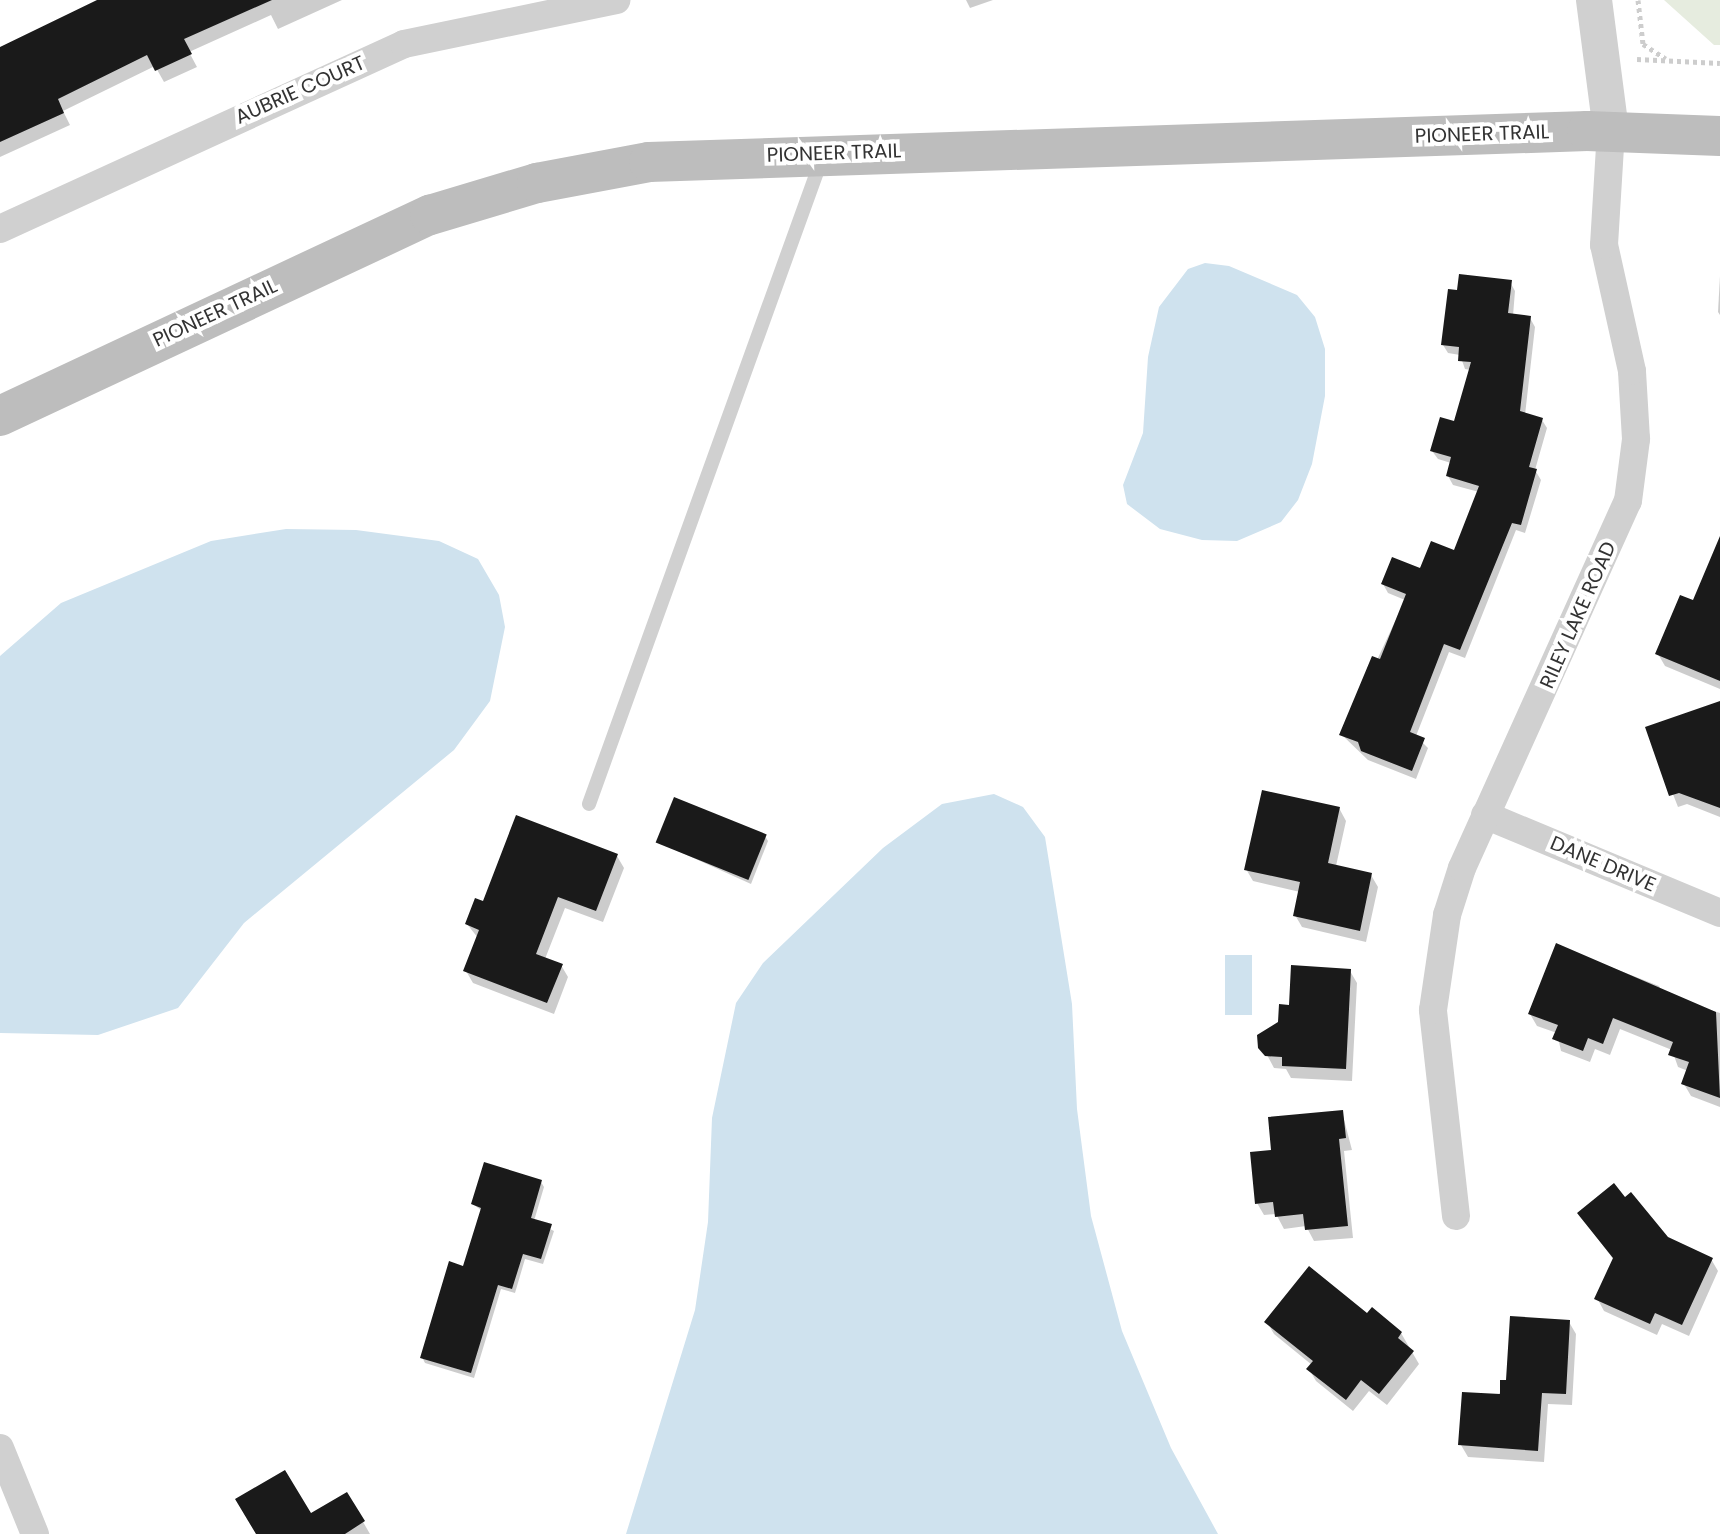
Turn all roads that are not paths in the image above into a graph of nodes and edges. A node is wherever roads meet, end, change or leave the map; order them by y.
1 (616, 0) edge
2 (1594, 0) edge
3 (1611, 131) junction
4 (1720, 136) edge
5 (824, 153) junction
6 (0, 229) edge
7 (0, 416) edge
8 (589, 804) dead end
9 (1485, 815) junction
10 (1720, 913) edge
11 (1456, 1216) dead end
12 (0, 1448) edge
13 (35, 1534) edge

1 - 6 street, AUBRIE COURT
2 - 3 street, RILEY LAKE ROAD
3 - 4 main road, PIONEER TRAIL
3 - 5 main road, PIONEER TRAIL
3 - 9 street, RILEY LAKE ROAD
5 - 7 main road, PIONEER TRAIL
5 - 8 lane
9 - 10 street, DANE DRIVE
9 - 11 street, RILEY LAKE ROAD
12 - 13 street

